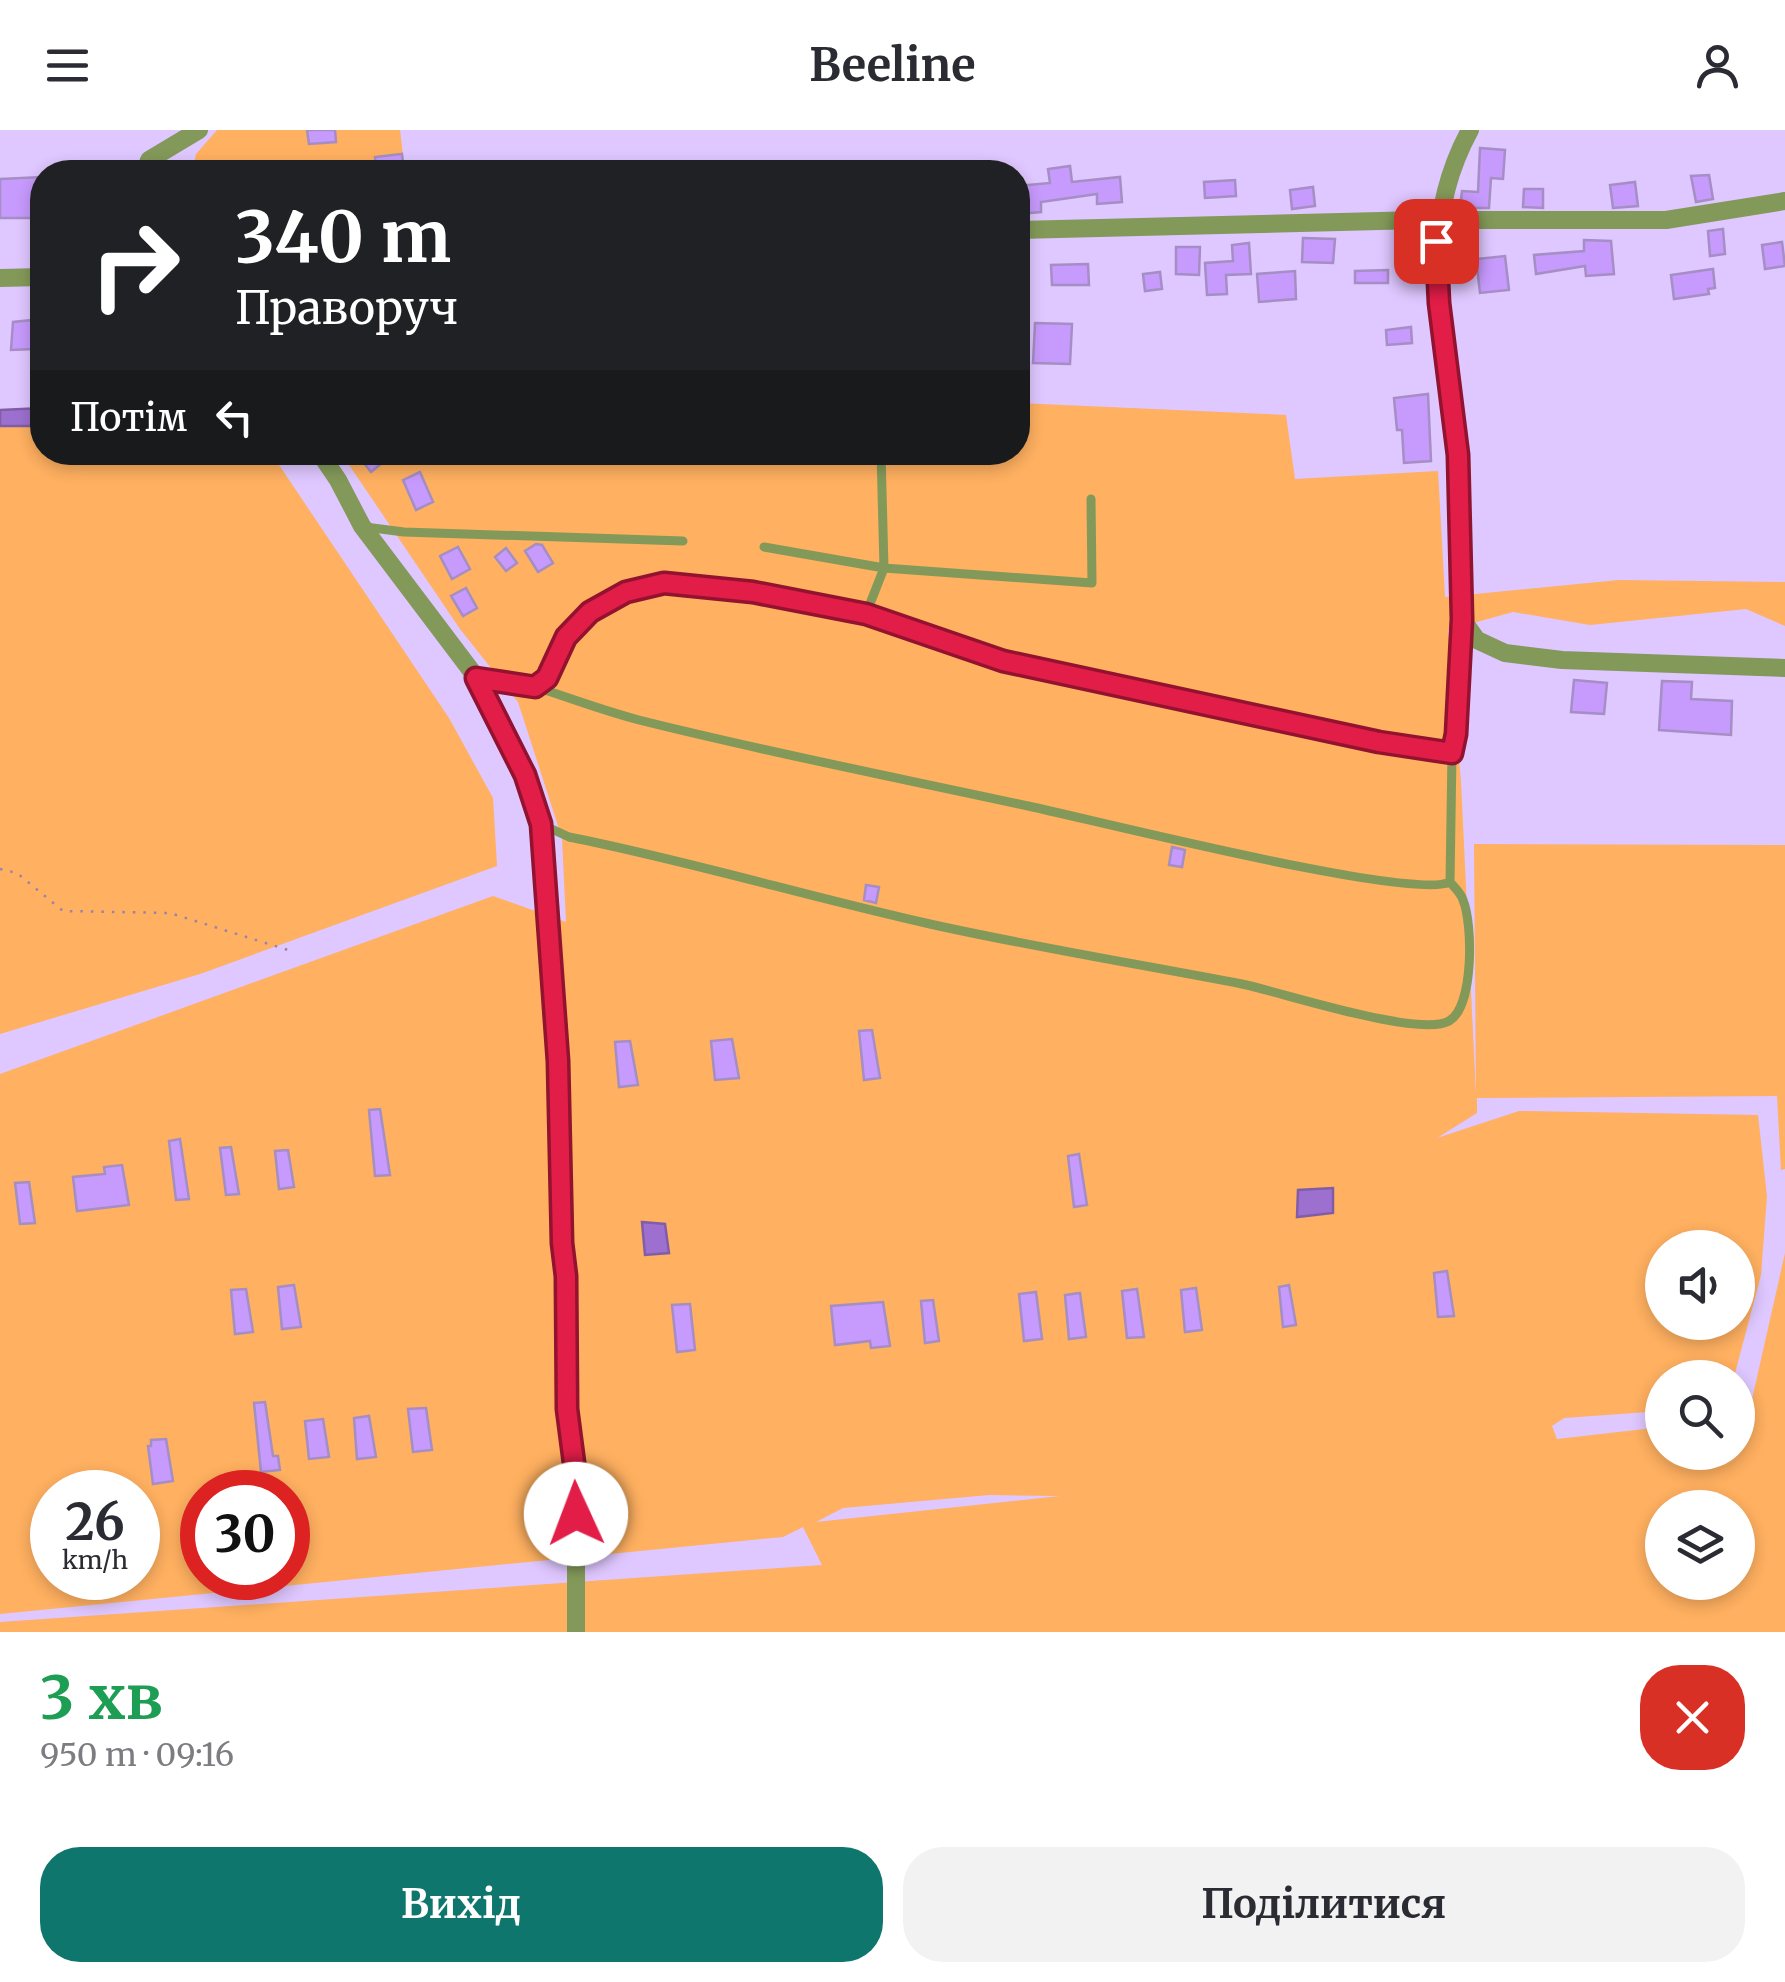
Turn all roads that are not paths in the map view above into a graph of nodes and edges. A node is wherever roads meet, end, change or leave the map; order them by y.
1 (199, 130) edge
2 (1470, 130) edge
3 (150, 160) edge
4 (1785, 200) edge
5 (1437, 220) junction
6 (1030, 230) edge
7 (30, 277) edge
8 (0, 278) edge
9 (328, 465) edge
10 (881, 465) edge
11 (1090, 499) dead end
12 (362, 526) junction
13 (683, 541) dead end
14 (764, 548) dead end
15 (884, 568) junction
16 (866, 614) junction
17 (1462, 619) junction
18 (1785, 668) edge
19 (476, 678) junction
20 (535, 687) junction
21 (1452, 753) junction
22 (541, 824) junction
23 (1450, 882) junction
24 (576, 1632) edge

1 - 3 street
2 - 5 street
4 - 5 street
5 - 6 street
5 - 17 street
7 - 8 street
9 - 12 street
10 - 15 lane
11 - 15 lane
12 - 13 lane
12 - 19 street
14 - 15 lane
15 - 16 lane
16 - 20 lane
16 - 21 lane
17 - 18 street
17 - 21 lane
19 - 20 lane
19 - 22 street
20 - 23 lane
21 - 23 lane
22 - 23 lane
22 - 24 street

